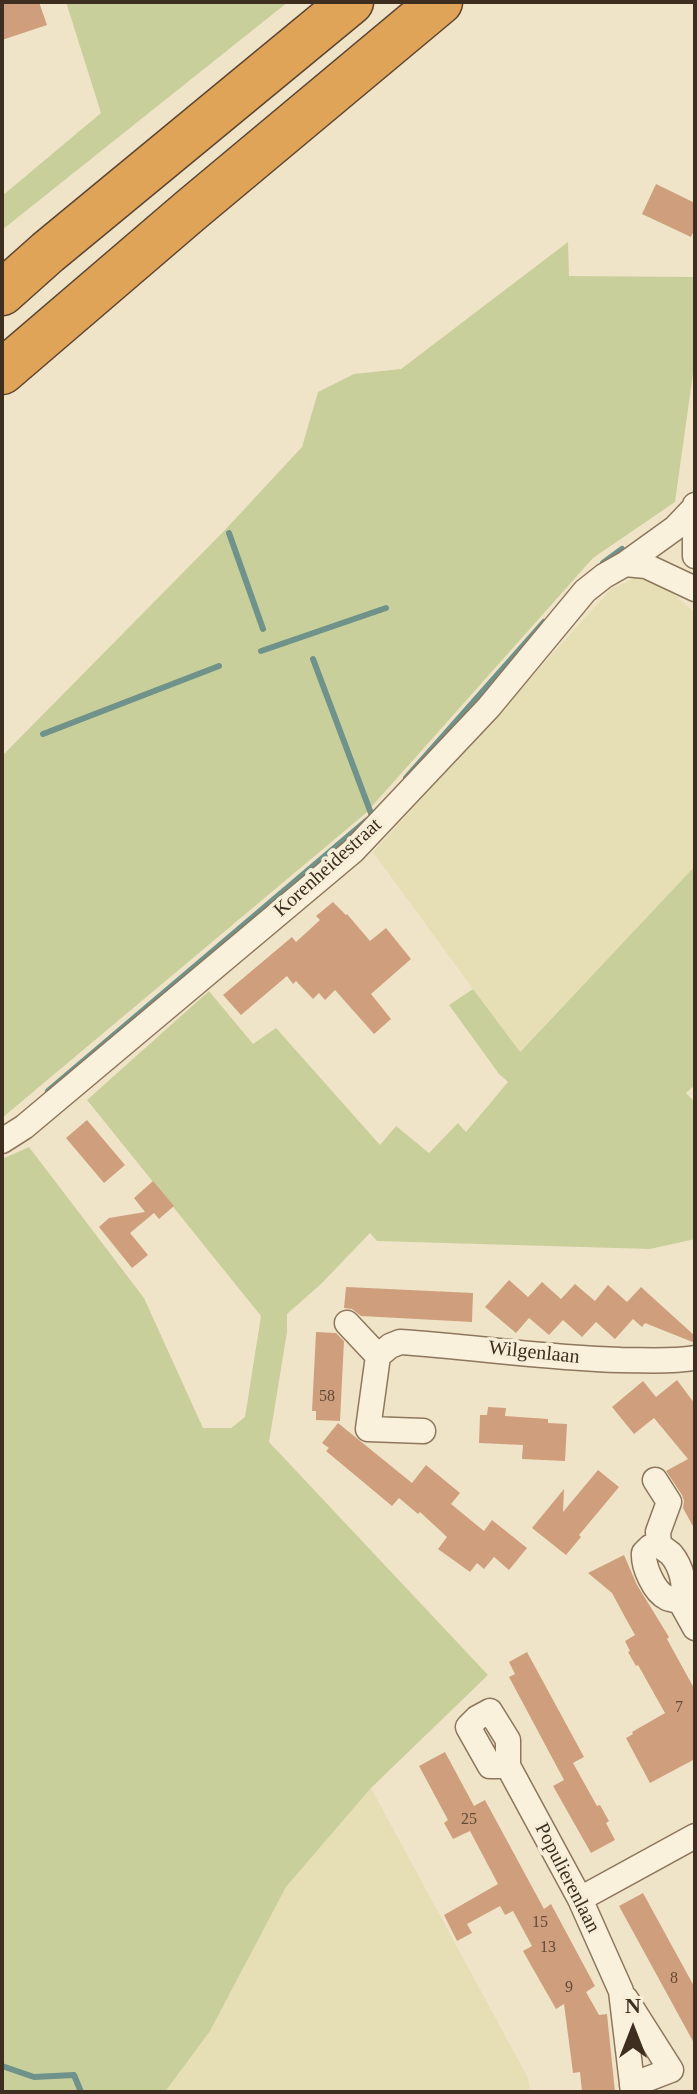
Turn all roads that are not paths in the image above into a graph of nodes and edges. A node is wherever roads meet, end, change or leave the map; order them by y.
1 (308, 2) edge
2 (351, 2) edge
3 (440, 2) edge
4 (2, 252) edge
5 (2, 293) edge
6 (6, 377) edge
7 (695, 506) edge
8 (695, 556) edge
9 (625, 564) junction
10 (695, 589) edge
11 (2, 1141) edge
12 (347, 1323) dead end
13 (378, 1356) junction
14 (695, 1358) edge
15 (423, 1431) dead end
16 (655, 1480) dead end
17 (695, 1628) edge
18 (508, 1766) dead end
19 (695, 1836) edge
20 (580, 1899) junction
21 (621, 1991) junction
22 (632, 2088) edge

1 - 4 highway
2 - 5 highway
3 - 6 highway
7 - 8 street
7 - 9 street, Korenheidestraat
9 - 10 street
9 - 11 street, Korenheidestraat
12 - 13 street
13 - 14 street, Wilgenlaan
13 - 15 street
16 - 17 street
18 - 20 street, Populierenlaan
19 - 20 street
20 - 21 street, Populierenlaan
21 - 22 street, Populierenlaan
21 - 22 street, Populierenlaan

